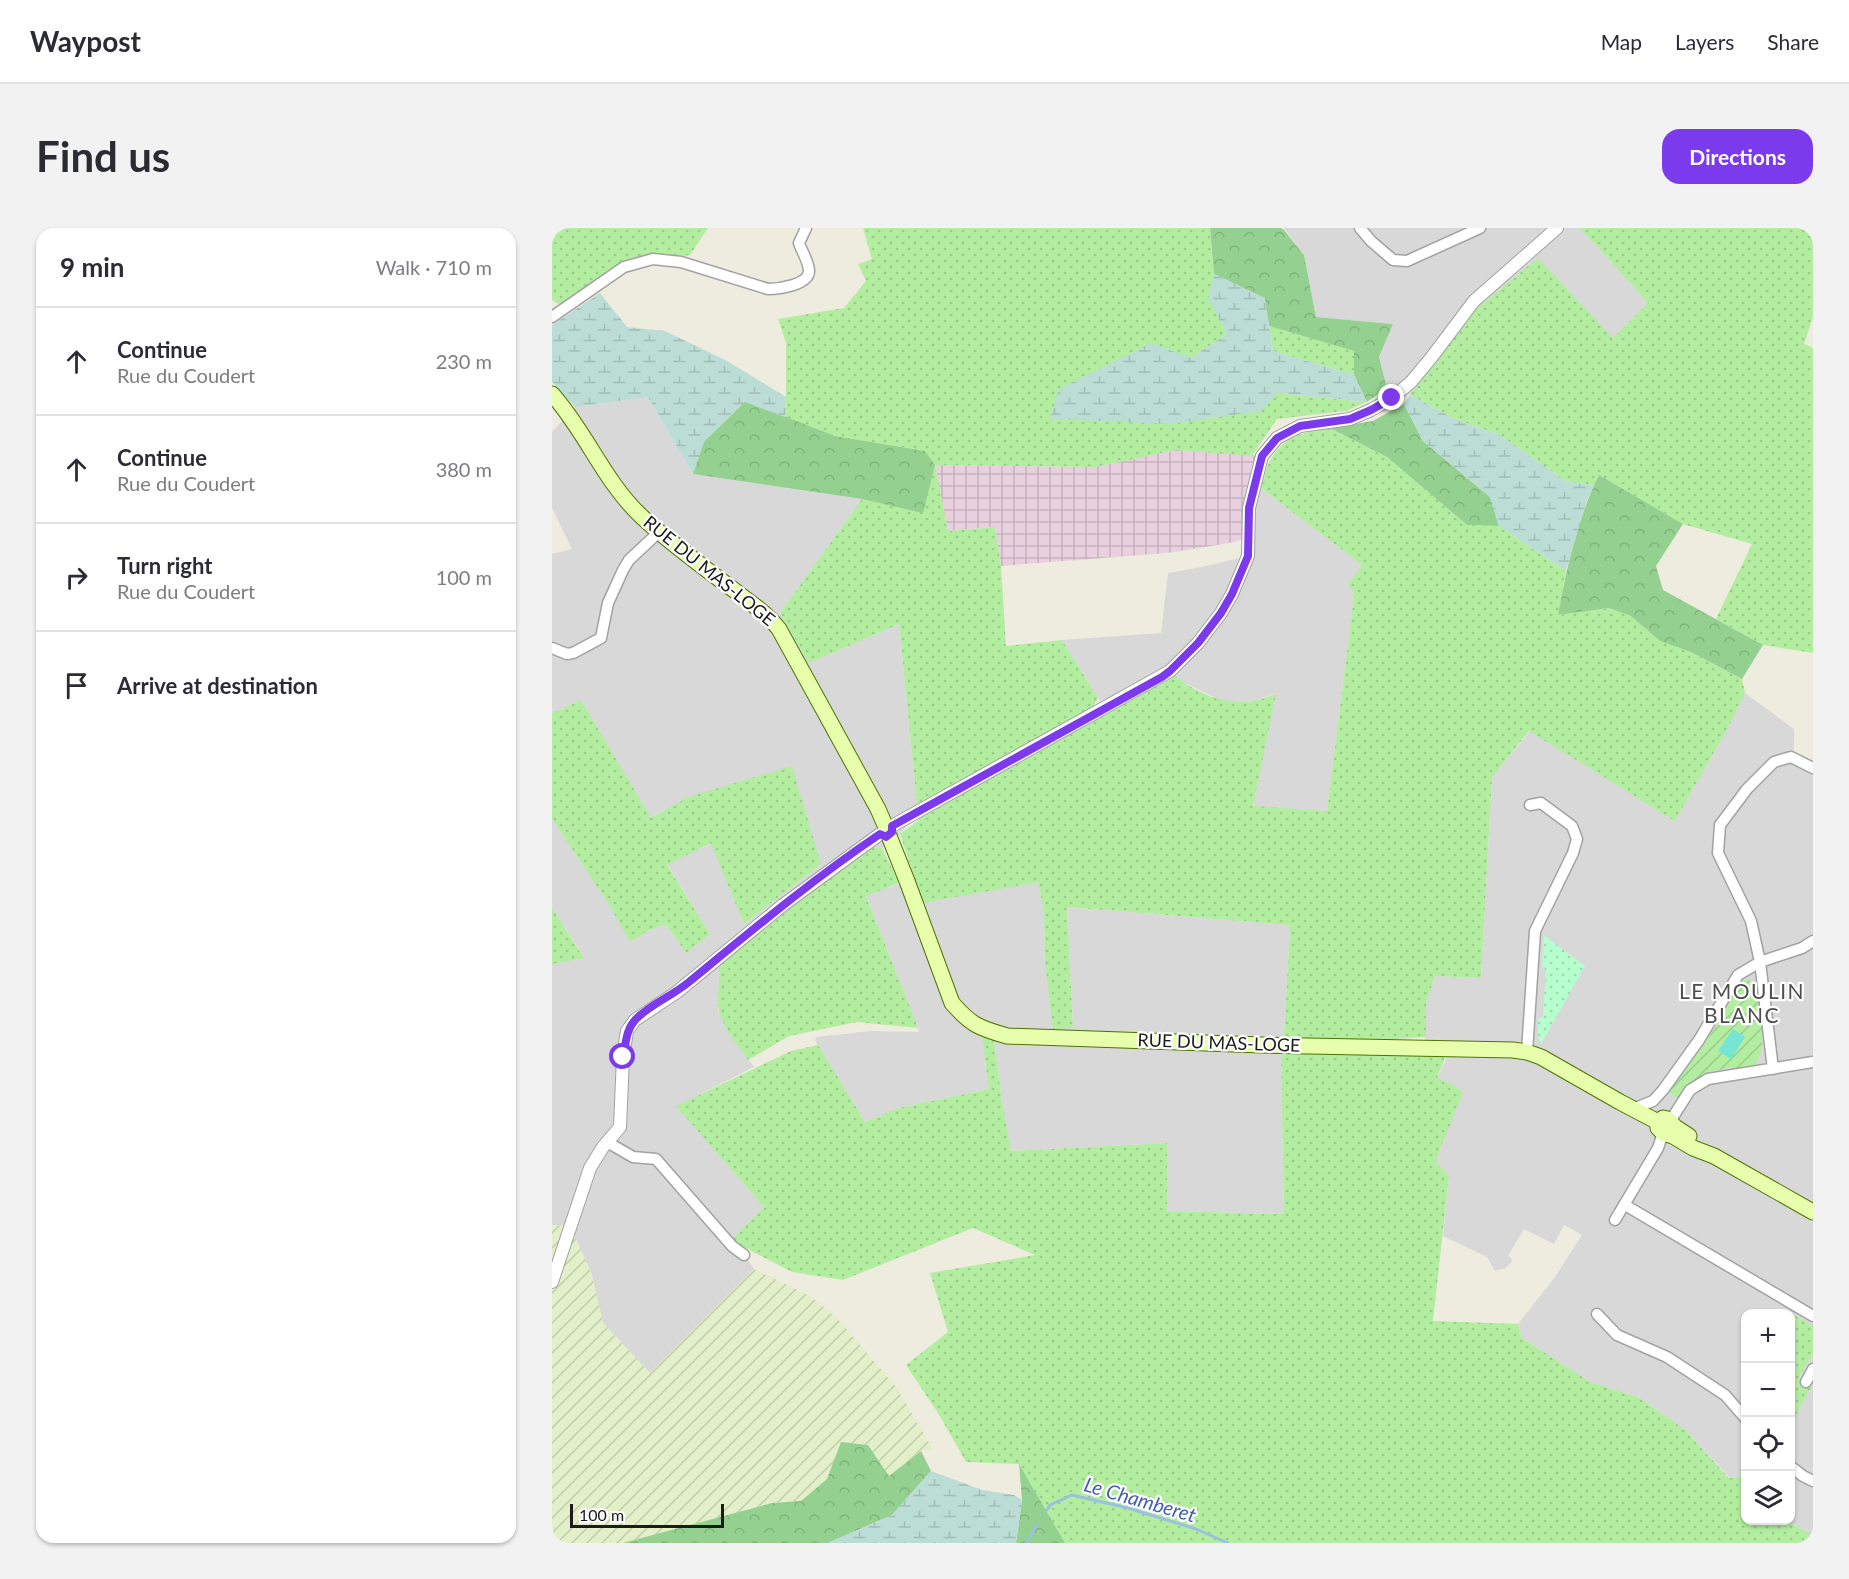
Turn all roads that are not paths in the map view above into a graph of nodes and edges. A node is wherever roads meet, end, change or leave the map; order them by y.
1 (806, 228) edge
2 (1360, 228) edge
3 (1480, 228) edge
4 (1557, 228) edge
5 (552, 317) edge
6 (552, 394) edge
7 (659, 532) junction
8 (552, 648) edge
9 (1813, 768) edge
10 (1530, 805) dead end
11 (886, 830) junction
12 (1813, 941) edge
13 (1760, 962) junction
14 (1527, 1052) junction
15 (1813, 1062) edge
16 (1773, 1069) junction
17 (1660, 1093) junction
18 (1633, 1109) junction
19 (1666, 1125) junction
20 (607, 1142) junction
21 (1624, 1205) junction
22 (1813, 1212) edge
23 (1616, 1220) dead end
24 (744, 1255) dead end
25 (552, 1282) edge
26 (1597, 1314) dead end
27 (1813, 1316) edge
28 (1813, 1369) edge
29 (1806, 1382) dead end
30 (1744, 1417) edge
31 (1795, 1469) edge
32 (1813, 1481) edge

1 - 5 street
2 - 3 street
4 - 11 street
6 - 7 main road, RUE DU MAS-LOGE
7 - 8 street
7 - 11 main road, RUE DU MAS-LOGE
9 - 13 street
10 - 14 street
11 - 14 main road, RUE DU MAS-LOGE
11 - 20 street
12 - 13 street
13 - 16 street
13 - 17 street
14 - 18 main road, RUE DU MAS-LOGE
15 - 16 street
16 - 19 street
17 - 18 street
17 - 19 street
18 - 19 main road, RUE DU MAS-LOGE
19 - 21 street
19 - 22 main road, RUE DU MAS-LOGE
20 - 24 street
20 - 25 street
21 - 23 street
21 - 27 street
26 - 30 street
28 - 29 street
31 - 32 street

